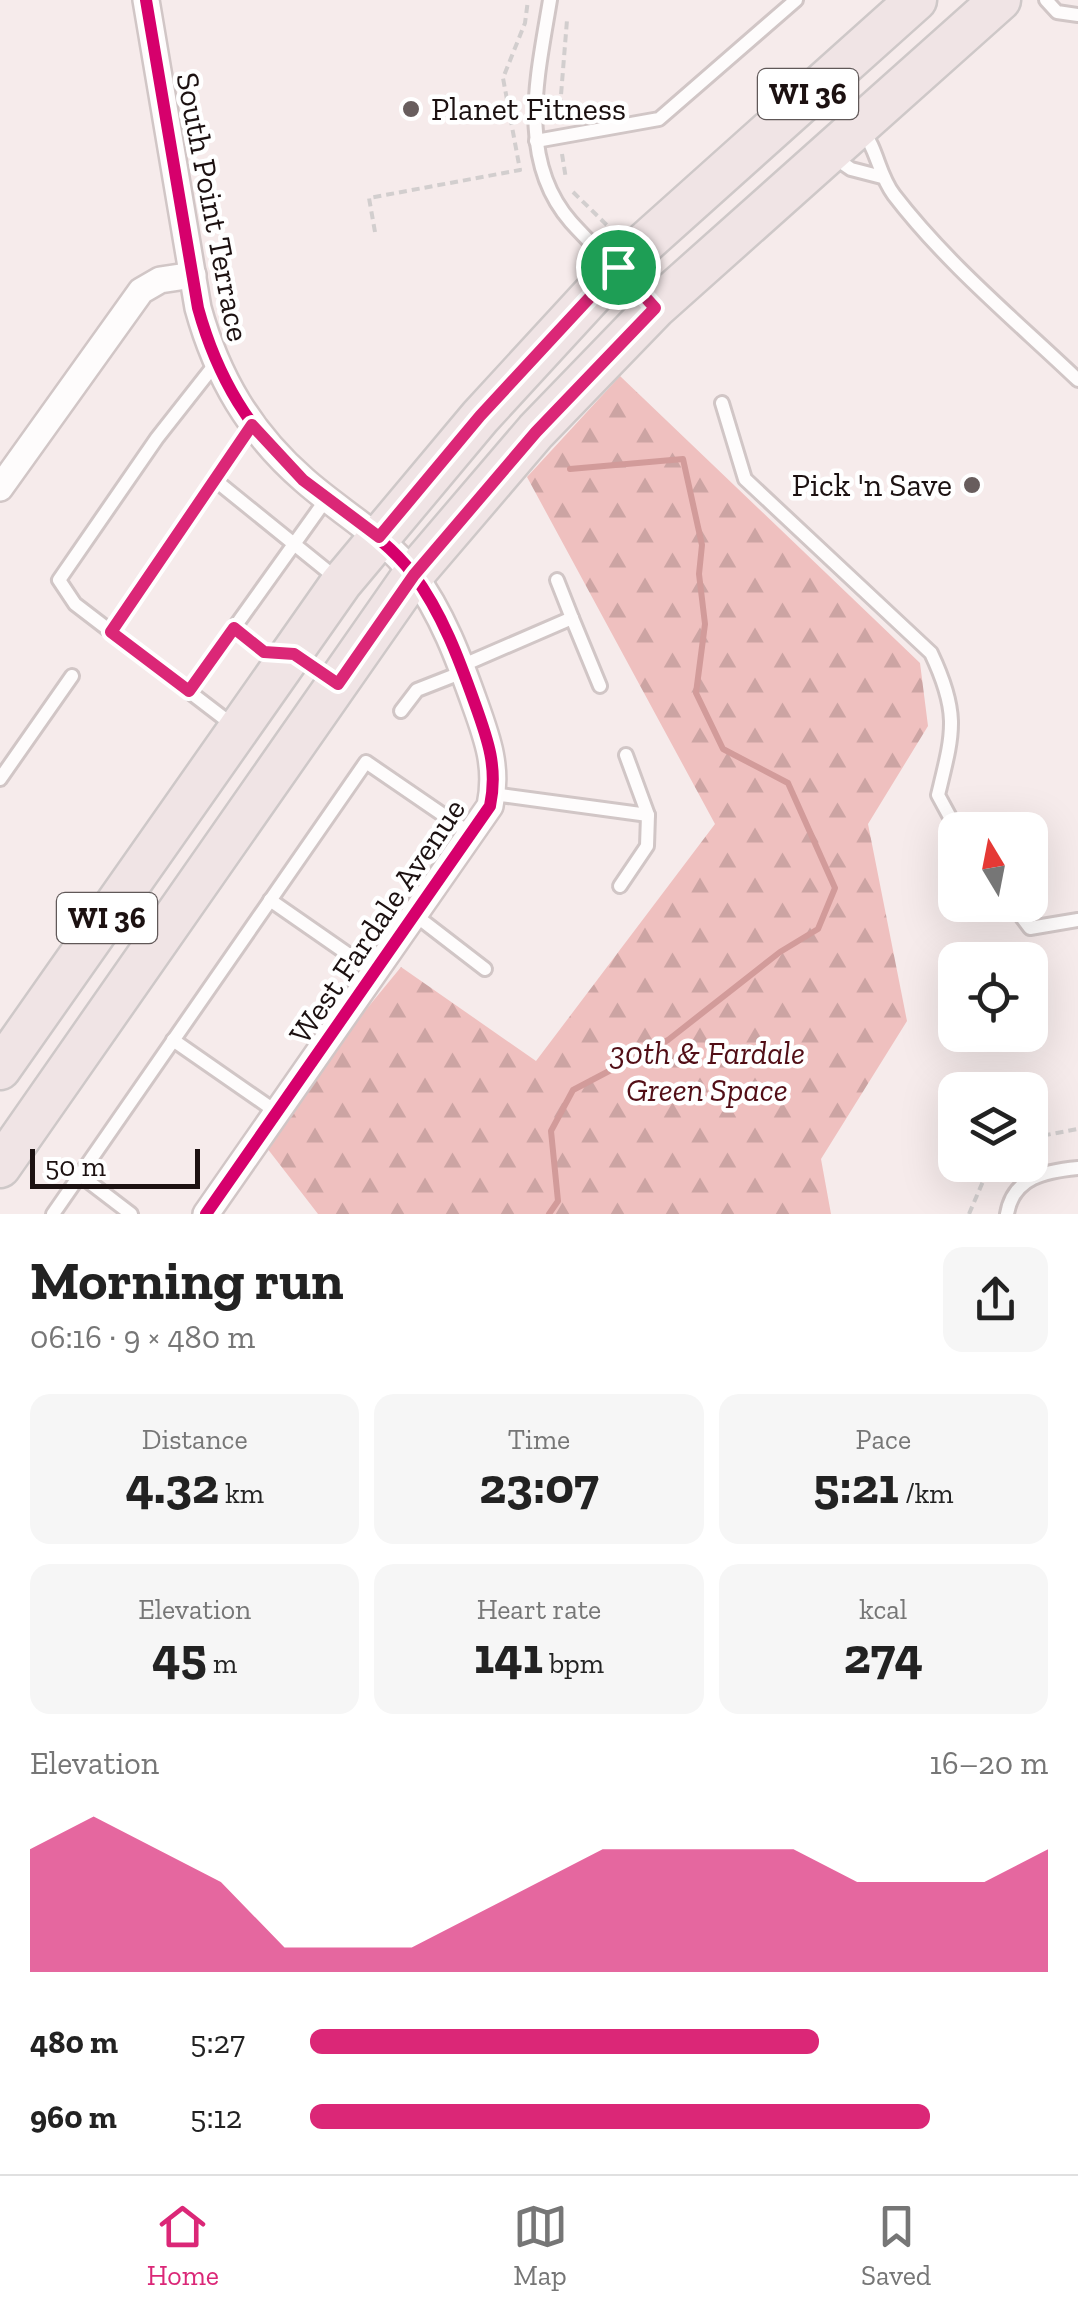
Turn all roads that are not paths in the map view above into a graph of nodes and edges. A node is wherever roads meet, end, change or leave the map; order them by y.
1 (146, 0) edge
2 (550, 0) edge
3 (796, 0) edge
4 (916, 0) edge
5 (1000, 0) edge
6 (1046, 0) edge
7 (1078, 14) edge
8 (787, 112) junction
9 (858, 123) junction
10 (536, 141) junction
11 (826, 152) junction
12 (882, 177) junction
13 (618, 267) junction
14 (192, 276) junction
15 (655, 308) junction
16 (216, 363) junction
17 (1078, 380) edge
18 (722, 403) dead end
19 (252, 425) junction
20 (215, 480) junction
21 (0, 488) edge
22 (327, 498) junction
23 (379, 537) junction
24 (295, 543) junction
25 (414, 575) junction
26 (557, 580) dead end
27 (341, 583) junction
28 (572, 618) junction
29 (234, 628) junction
30 (111, 632) junction
31 (294, 654) junction
32 (462, 669) junction
33 (72, 676) dead end
34 (338, 684) junction
35 (600, 686) dead end
36 (189, 691) junction
37 (401, 711) dead end
38 (240, 730) junction
39 (626, 755) dead end
40 (0, 779) edge
41 (493, 794) junction
42 (947, 812) edge
43 (648, 815) junction
44 (471, 834) junction
45 (620, 886) dead end
46 (270, 900) junction
47 (415, 915) junction
48 (1078, 920) edge
49 (1026, 922) edge
50 (485, 969) dead end
51 (375, 973) junction
52 (174, 1040) junction
53 (0, 1069) edge
54 (278, 1113) junction
55 (0, 1167) edge
56 (1078, 1168) edge
57 (80, 1175) junction
58 (53, 1214) edge
59 (131, 1214) edge
60 (206, 1214) edge
61 (1007, 1214) edge

1 - 14 street, South Point Terrace
2 - 10 lane
3 - 10 lane
4 - 8 main road, WI 36
5 - 9 main road, WI 36
6 - 7 lane
8 - 9 main road
8 - 13 main road, WI 36
9 - 11 main road, WI 36
9 - 12 lane
10 - 13 lane
11 - 12 lane
11 - 15 main road, WI 36
12 - 17 lane
13 - 15 lane
13 - 23 main road, WI 36
14 - 16 street, South Point Terrace
14 - 21 street
15 - 25 main road, WI 36
16 - 19 street, South Point Terrace
16 - 30 lane
18 - 42 lane
19 - 20 lane
19 - 22 street, South Point Terrace
20 - 24 lane
20 - 30 lane
22 - 23 street, South Point Terrace
22 - 24 lane
23 - 25 street, West Fardale Avenue
23 - 27 main road, WI 36
24 - 27 lane
24 - 29 lane
25 - 32 street, West Fardale Avenue
25 - 34 main road, WI 36
26 - 28 lane
27 - 31 main road, WI 36
28 - 32 lane
28 - 35 lane
29 - 31 lane
29 - 36 lane
30 - 36 lane
31 - 34 main road
31 - 38 main road, WI 36
32 - 37 lane
32 - 41 street, West Fardale Avenue
33 - 40 lane
34 - 55 main road, WI 36
36 - 38 lane
38 - 53 main road, WI 36
39 - 43 lane
41 - 43 lane
41 - 44 street, West Fardale Avenue
43 - 45 lane
44 - 46 lane
44 - 47 street, West Fardale Avenue
46 - 51 lane
46 - 52 lane
47 - 50 lane
47 - 51 street, West Fardale Avenue
48 - 49 lane
51 - 54 street, West Fardale Avenue
52 - 54 lane
52 - 57 lane
54 - 60 street, West Fardale Avenue
56 - 61 lane
57 - 58 lane
57 - 59 lane

